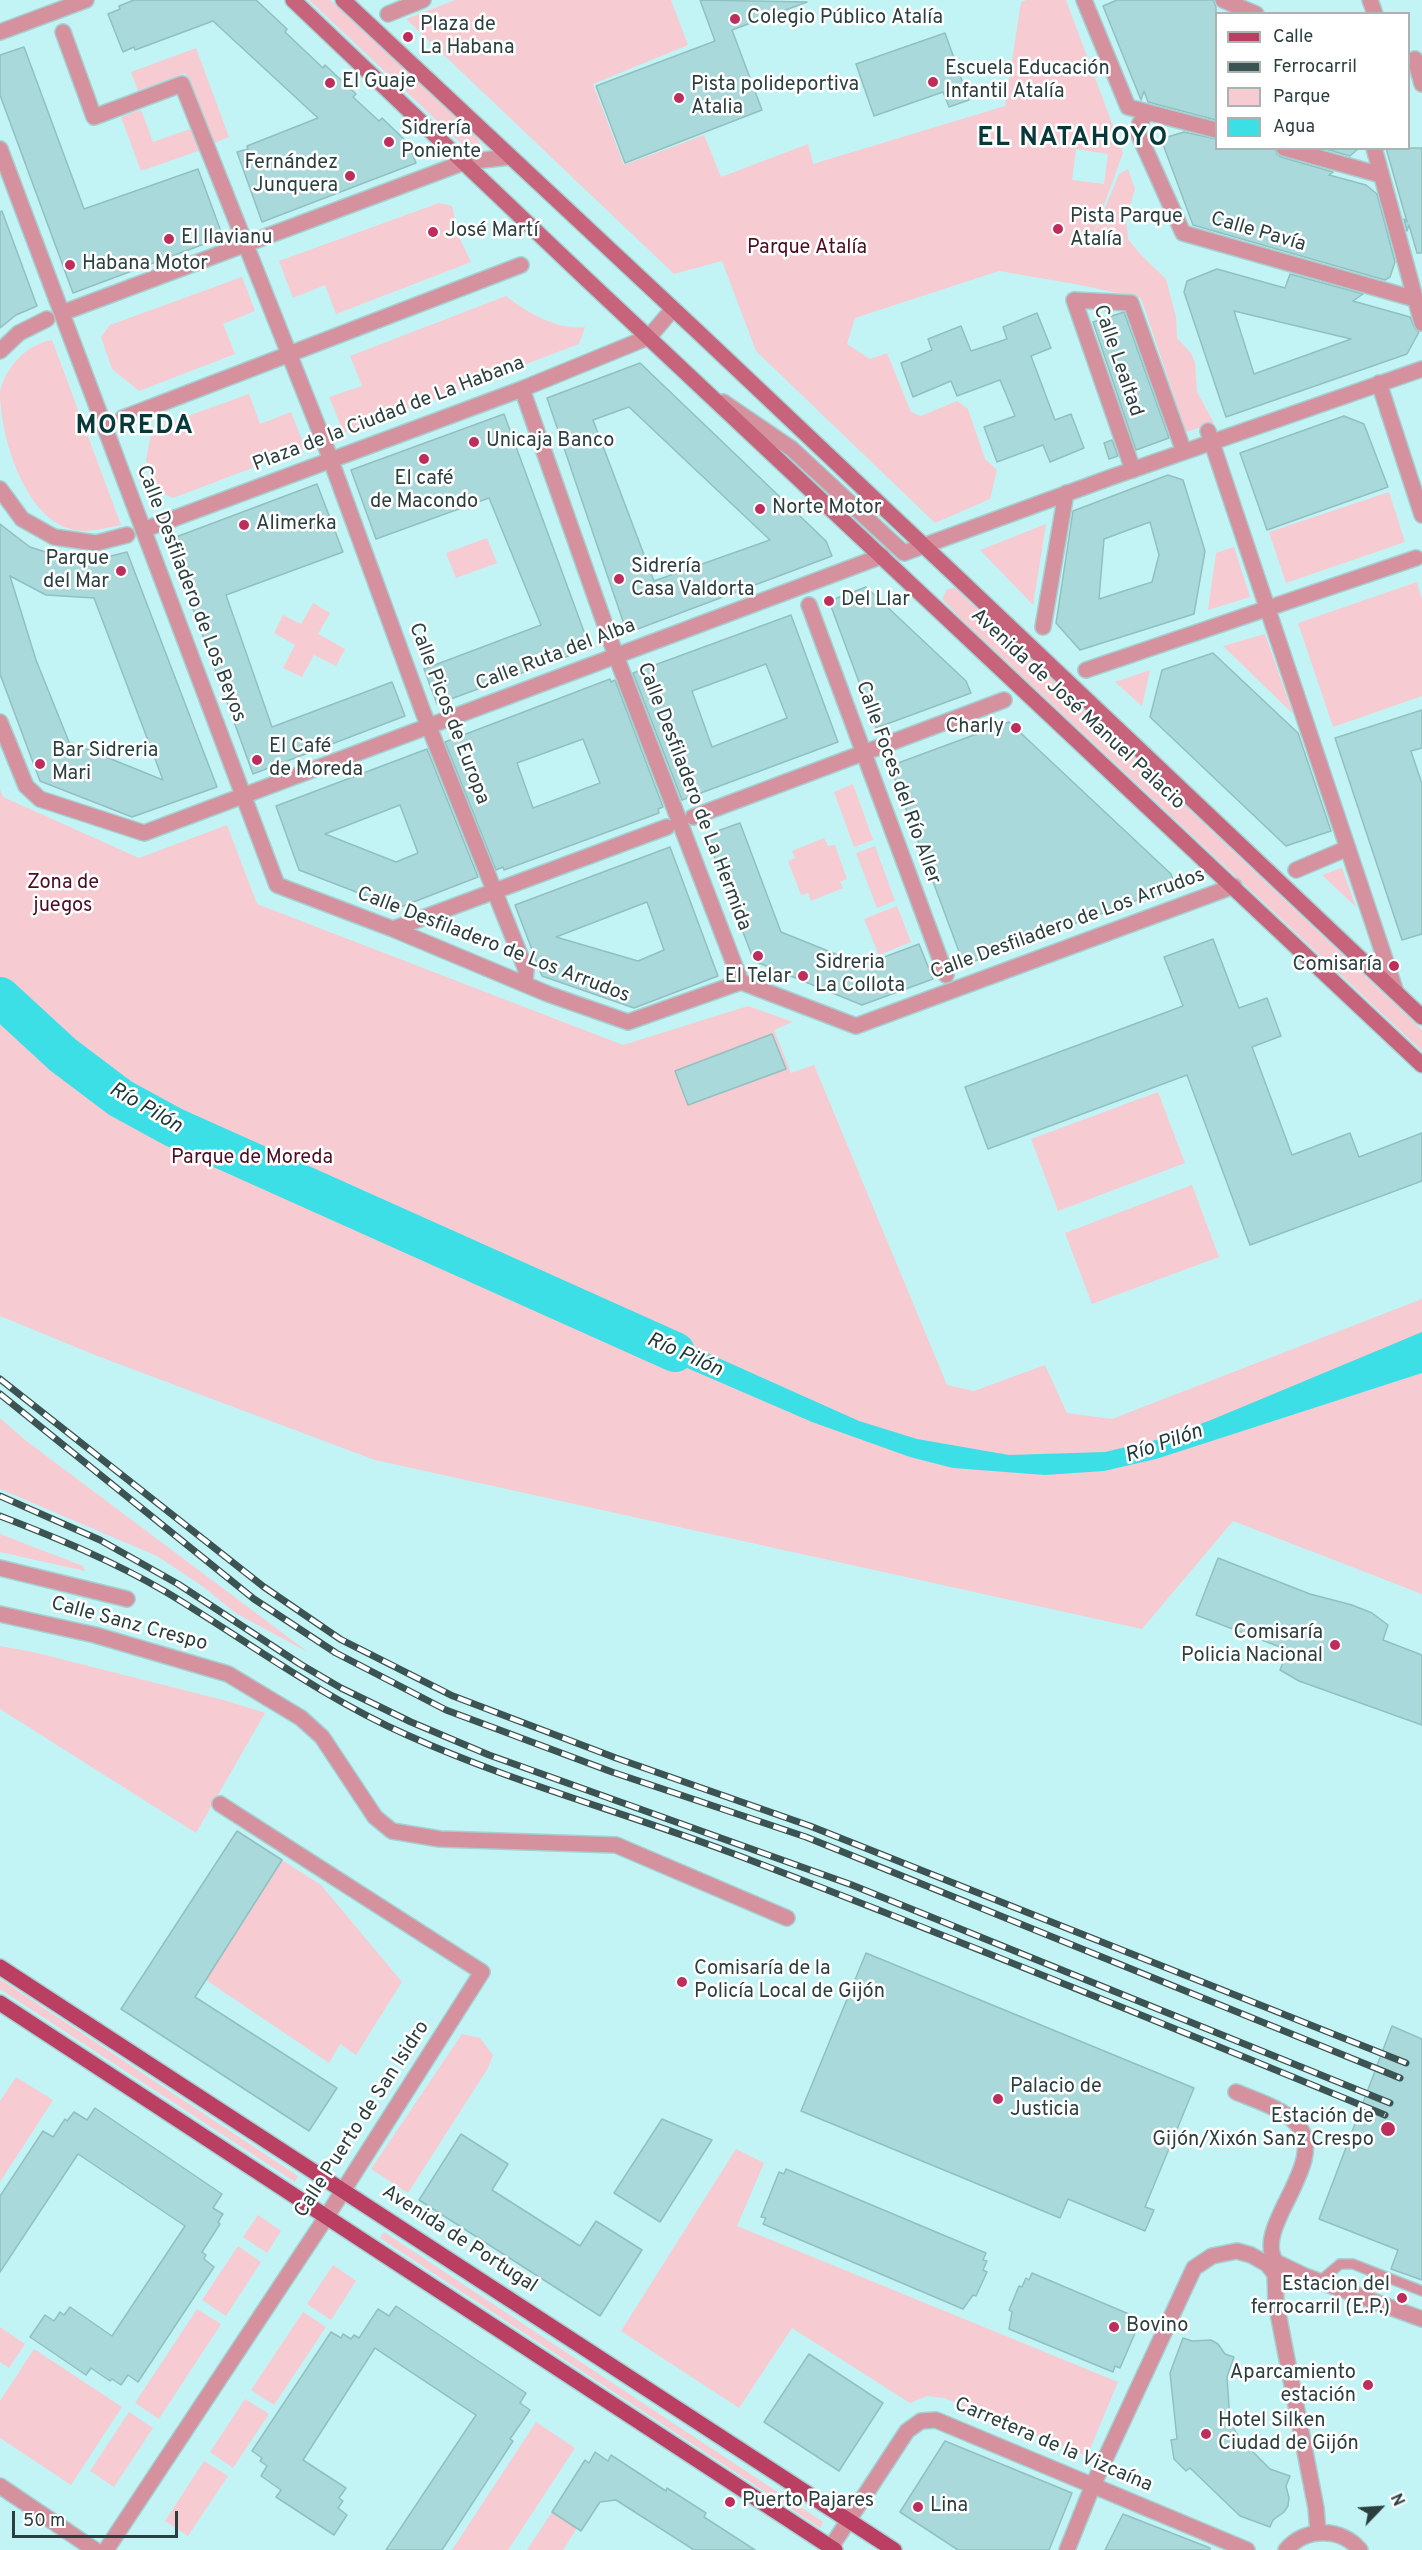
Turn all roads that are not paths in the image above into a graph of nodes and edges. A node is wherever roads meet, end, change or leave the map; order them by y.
1 (86, 0) edge
2 (293, 0) edge
3 (343, 0) edge
4 (423, 0) edge
5 (1084, 0) edge
6 (1223, 0) edge
7 (1251, 12) edge
8 (388, 14) dead end
9 (0, 32) edge
10 (63, 32) dead end
11 (1415, 59) edge
12 (1422, 84) edge
13 (1147, 112) junction
14 (1215, 130) edge
15 (0, 149) edge
16 (1291, 150) edge
17 (1375, 150) edge
18 (510, 158) junction
19 (465, 162) junction
20 (1381, 175) junction
21 (246, 244) junction
22 (521, 265) dead end
23 (1415, 299) junction
24 (673, 309) junction
25 (55, 316) junction
26 (1422, 323) edge
27 (649, 337) junction
28 (0, 351) edge
29 (289, 354) junction
30 (1422, 369) edge
31 (1379, 383) junction
32 (702, 387) junction
33 (522, 389) junction
34 (123, 418) dead end
35 (1210, 436) junction
36 (1184, 452) junction
37 (331, 460) junction
38 (1132, 470) junction
39 (0, 489) edge
40 (1066, 494) junction
41 (1422, 515) edge
42 (143, 530) junction
43 (127, 535) dead end
44 (924, 546) junction
45 (882, 556) junction
46 (1416, 558) dead end
47 (809, 605) dead end
48 (1269, 608) junction
49 (1043, 627) dead end
50 (616, 656) junction
51 (1086, 670) dead end
52 (1004, 700) dead end
53 (0, 723) edge
54 (429, 726) junction
55 (864, 755) junction
56 (245, 796) junction
57 (693, 817) dead end
58 (667, 827) dead end
59 (1348, 848) junction
60 (1296, 870) dead end
61 (278, 885) joint
62 (1234, 886) junction
63 (495, 891) junction
64 (393, 929) junction
65 (946, 975) dead end
66 (525, 982) junction
67 (741, 982) junction
68 (1396, 992) junction
69 (1422, 1017) edge
70 (1422, 1065) edge
71 (0, 1569) edge
72 (127, 1599) dead end
73 (0, 1614) edge
74 (220, 1804) dead end
75 (787, 1918) dead end
76 (0, 1967) edge
77 (0, 2003) edge
78 (1236, 2092) dead end
79 (342, 2190) junction
80 (327, 2216) junction
81 (1272, 2261) junction
82 (1305, 2276) junction
83 (1320, 2281) junction
84 (1422, 2291) edge
85 (1276, 2303) junction
86 (1422, 2319) edge
87 (1093, 2485) junction
88 (0, 2486) edge
89 (849, 2520) junction
90 (1318, 2532) junction
91 (832, 2549) edge
92 (95, 2550) edge
93 (106, 2550) edge
94 (894, 2550) edge
95 (1067, 2550) edge
96 (1247, 2550) edge
97 (1286, 2550) edge
98 (1360, 2550) edge

1 - 9 street
2 - 19 main road, Avenida de José Manuel Palacio
3 - 18 main road, Avenida de José Manuel Palacio
4 - 8 street
5 - 13 street
6 - 7 street
10 - 21 street, Calle Picos de Europa
11 - 12 street
13 - 14 street
13 - 23 street, Calle Pavía
15 - 25 street, Calle Desfiladero de Los Beyos
16 - 20 street
17 - 20 street
18 - 19 street
18 - 24 main road, Avenida de José Manuel Palacio
19 - 21 street
19 - 27 main road, Avenida de José Manuel Palacio
20 - 23 street
21 - 25 street
21 - 29 street, Calle Picos de Europa
22 - 29 street
23 - 26 street
24 - 27 street
24 - 44 main road, Avenida de José Manuel Palacio
25 - 28 street
25 - 42 street, Calle Desfiladero de Los Beyos
27 - 32 main road, Avenida de José Manuel Palacio
27 - 33 street, Plaza de la Ciudad de La Habana
29 - 34 street
29 - 37 street, Calle Picos de Europa
30 - 31 street
31 - 35 street
31 - 41 street
32 - 44 street, Avenida de José Manuel Palacio
32 - 45 main road, Avenida de José Manuel Palacio
33 - 37 street, Plaza de la Ciudad de La Habana
33 - 50 street, Calle Desfiladero de La Hermida
35 - 36 street
35 - 48 street
36 - 38 street
36 - 38 street, Calle Lealtad
37 - 42 street, Plaza de la Ciudad de La Habana
37 - 54 street, Calle Picos de Europa
38 - 40 street
39 - 43 street
40 - 44 street
40 - 49 street
42 - 56 street, Calle Desfiladero de Los Beyos
44 - 68 main road, Avenida de José Manuel Palacio
45 - 50 street, Calle Ruta del Alba
45 - 62 main road, Avenida de José Manuel Palacio
46 - 48 street
47 - 55 street, Calle Foces del Río Aller
48 - 51 street
48 - 59 street
50 - 54 street, Calle Ruta del Alba
50 - 67 street, Calle Desfiladero de La Hermida
52 - 55 street
53 - 56 street, Calle Ruta del Alba
54 - 56 street, Calle Ruta del Alba
54 - 63 street, Calle Picos de Europa
55 - 57 street
55 - 65 street, Calle Foces del Río Aller
56 - 61 street, Calle Desfiladero de Los Beyos
58 - 63 street
59 - 60 street
59 - 68 street
61 - 64 street, Calle Desfiladero de Los Arrudos
62 - 67 street, Calle Desfiladero de Los Arrudos
62 - 70 main road, Avenida de José Manuel Palacio
63 - 64 street
63 - 66 street, Calle Picos de Europa
64 - 66 street, Calle Desfiladero de Los Arrudos
66 - 67 street, Calle Desfiladero de Los Arrudos
68 - 69 main road, Avenida de José Manuel Palacio
71 - 72 street, Calle Sanz Crespo
73 - 75 street, Calle Sanz Crespo
74 - 79 street, Calle Puerto de San Isidro
76 - 79 main road, Avenida de Portugal
77 - 80 main road
78 - 81 street
79 - 80 street, Calle Puerto de San Isidro
79 - 89 main road, Avenida de Portugal
80 - 91 main road
80 - 93 street, Calle Puerto de San Isidro
81 - 82 street
81 - 85 street
81 - 87 street
82 - 83 street
82 - 85 street
83 - 84 lane
83 - 86 street
85 - 90 street
87 - 89 street, Carretera de la Vizcaína
87 - 95 street
87 - 96 street, Carretera de la Vizcaína
88 - 92 street
89 - 91 street, Carretera de la Vizcaína
89 - 94 main road, Avenida de Portugal
90 - 97 street
90 - 98 street

